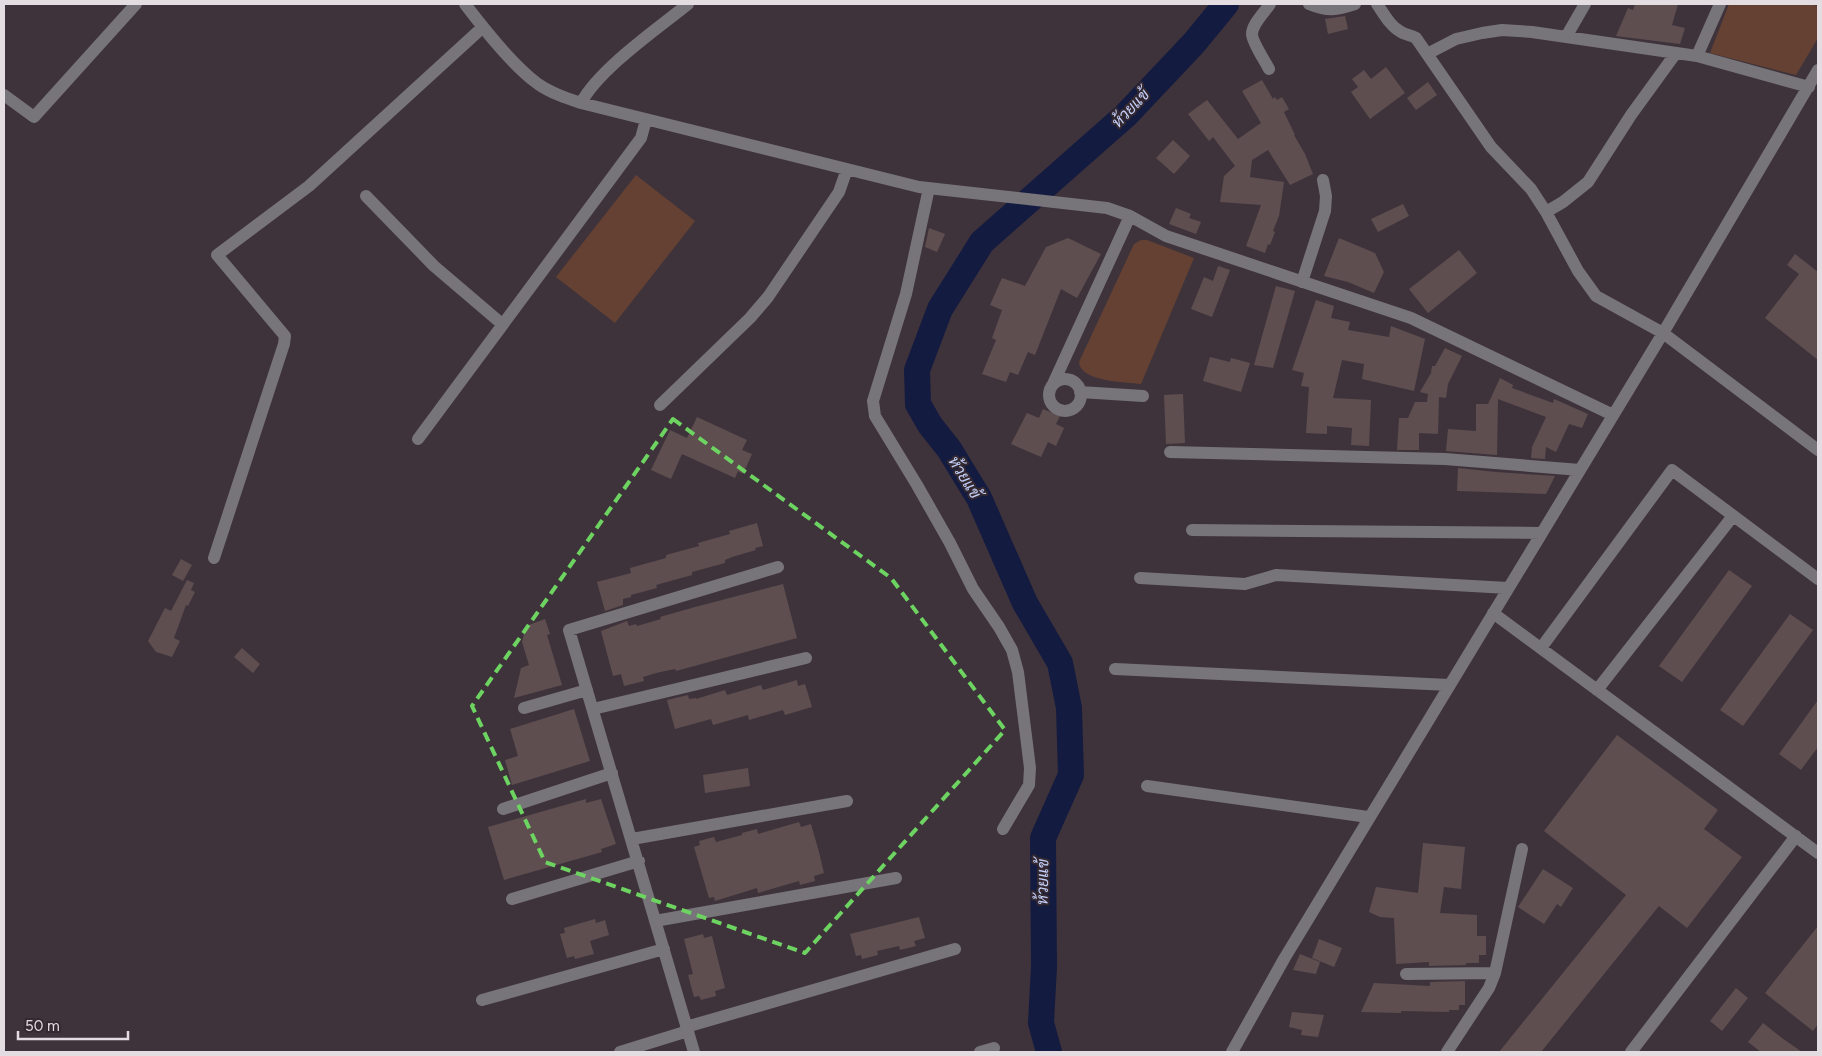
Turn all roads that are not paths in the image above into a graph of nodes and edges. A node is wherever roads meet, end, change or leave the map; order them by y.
1 (136, 4) edge
2 (688, 4) edge
3 (1270, 4) edge
4 (1309, 4) edge
5 (1355, 4) edge
6 (1377, 4) edge
7 (1584, 4) edge
8 (1720, 4) edge
9 (469, 5) edge
10 (483, 27) junction
11 (1566, 37) junction
12 (1676, 53) junction
13 (1427, 54) junction
14 (1697, 56) junction
15 (1269, 69) dead end
16 (1818, 70) edge
17 (1809, 87) junction
18 (4, 95) edge
19 (581, 103) junction
20 (646, 120) junction
21 (847, 169) junction
22 (1323, 180) dead end
23 (929, 188) junction
24 (366, 196) dead end
25 (1546, 212) junction
26 (1130, 216) junction
27 (1302, 282) junction
28 (502, 324) junction
29 (1663, 333) junction
30 (1065, 358) junction
31 (1053, 384) junction
32 (1078, 388) junction
33 (1143, 396) dead end
34 (660, 405) dead end
35 (1612, 415) junction
36 (418, 438) dead end
37 (1818, 450) edge
38 (1170, 452) dead end
39 (1580, 470) junction
40 (1734, 516) junction
41 (1192, 530) dead end
42 (1541, 533) junction
43 (214, 558) dead end
44 (778, 567) dead end
45 (1140, 578) dead end
46 (1818, 578) edge
47 (1508, 588) junction
48 (1493, 612) junction
49 (1541, 648) junction
50 (806, 658) dead end
51 (1115, 669) dead end
52 (1449, 685) junction
53 (587, 690) junction
54 (1597, 690) junction
55 (524, 708) dead end
56 (593, 710) junction
57 (612, 773) junction
58 (1147, 786) dead end
59 (847, 801) dead end
60 (503, 809) dead end
61 (1368, 817) junction
62 (1003, 829) dead end
63 (1796, 836) junction
64 (632, 839) junction
65 (1522, 849) dead end
66 (1818, 852) edge
67 (638, 861) junction
68 (896, 878) dead end
69 (512, 898) dead end
70 (655, 921) junction
71 (664, 949) junction
72 (956, 949) dead end
73 (1495, 972) junction
74 (1406, 974) dead end
75 (482, 1000) dead end
76 (687, 1029) junction
77 (994, 1048) dead end
78 (620, 1052) edge
79 (694, 1052) edge
80 (980, 1052) edge
81 (1232, 1052) edge
82 (1446, 1052) edge
83 (1631, 1052) edge

1 - 18 street
2 - 19 street
3 - 15 street
4 - 5 street
6 - 13 street
7 - 11 street
8 - 14 street
9 - 10 street
10 - 19 street
10 - 43 street
11 - 12 street
11 - 13 street
12 - 14 street
12 - 25 street
13 - 25 street
14 - 17 street
16 - 17 street
17 - 29 street
19 - 20 street
20 - 21 street
20 - 28 street
21 - 23 street
21 - 34 street
22 - 27 street
23 - 26 street
23 - 62 street
24 - 28 street
25 - 29 street
26 - 27 street
26 - 30 street
27 - 35 street
28 - 36 street
29 - 35 street
29 - 37 street
30 - 31 street
30 - 32 street
31 - 32 street
31 - 32 street
32 - 33 street
35 - 39 street
38 - 39 street
39 - 42 street
40 - 46 street
40 - 49 street
40 - 54 street
41 - 42 street
42 - 47 street
44 - 53 street
45 - 47 street
47 - 48 street
48 - 49 street
48 - 52 street
49 - 54 street
50 - 56 street
51 - 52 street
52 - 61 street
53 - 55 street
53 - 56 street
54 - 63 street
56 - 57 street
57 - 60 street
57 - 64 street
58 - 61 street
59 - 64 street
61 - 81 street
63 - 66 street
63 - 83 street
64 - 67 street
65 - 73 street
67 - 69 street
67 - 70 street
68 - 70 street
70 - 71 street
71 - 75 street
71 - 76 street
72 - 76 street
73 - 74 street
73 - 82 street
76 - 78 street
76 - 79 street
77 - 80 street

